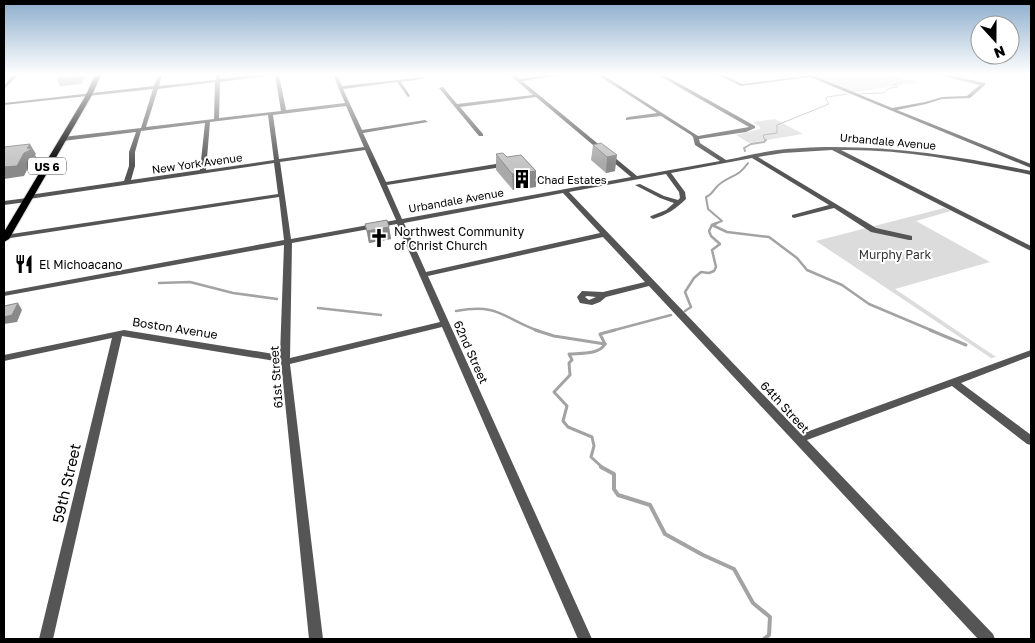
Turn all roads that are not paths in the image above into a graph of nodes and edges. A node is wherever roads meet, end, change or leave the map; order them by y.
1 (83, 105) edge
2 (150, 105) edge
3 (217, 105) edge
4 (283, 105) edge
5 (340, 105) edge
6 (348, 105) edge
7 (464, 105) edge
8 (547, 105) edge
9 (647, 105) edge
10 (715, 105) edge
11 (881, 105) edge
12 (919, 105) edge
13 (456, 106) joint
14 (891, 109) junction
15 (284, 112) junction
16 (270, 113) junction
17 (661, 114) junction
18 (628, 119) dead end
19 (216, 120) junction
20 (208, 121) junction
21 (425, 122) dead end
22 (141, 129) junction
23 (360, 132) junction
24 (481, 135) dead end
25 (697, 138) junction
26 (63, 139) junction
27 (368, 148) junction
28 (832, 148) junction
29 (752, 156) junction
30 (277, 161) junction
31 (724, 162) junction
32 (502, 165) edge
33 (1031, 166) edge
34 (203, 172) junction
35 (667, 172) junction
36 (1031, 174) edge
37 (637, 182) junction
38 (127, 183) junction
39 (384, 184) junction
40 (564, 191) junction
41 (282, 195) junction
42 (28, 199) junction
43 (680, 202) junction
44 (4, 203) edge
45 (835, 206) junction
46 (653, 216) dead end
47 (794, 216) dead end
48 (401, 221) junction
49 (605, 234) junction
50 (909, 238) dead end
51 (4, 239) edge
52 (288, 242) junction
53 (1031, 249) edge
54 (424, 275) junction
55 (651, 283) junction
56 (4, 294) edge
57 (603, 294) dead end
58 (445, 324) junction
59 (118, 334) junction
60 (1031, 353) edge
61 (4, 358) edge
62 (285, 360) junction
63 (953, 382) junction
64 (798, 439) junction
65 (1031, 441) edge
66 (46, 639) edge
67 (316, 639) edge
68 (585, 639) edge
69 (988, 639) edge

1 - 26 main road, US 6
2 - 22 street
3 - 19 street
4 - 15 street
5 - 15 street
6 - 23 street, 62nd Street
7 - 13 street
8 - 37 street
9 - 17 street
10 - 25 street
11 - 14 street
12 - 14 street
13 - 24 street
14 - 33 street
15 - 16 street
16 - 19 street
16 - 30 street, 61st Street
17 - 18 street
17 - 25 street
19 - 20 street
20 - 22 street
20 - 34 street
21 - 23 street
22 - 26 street
22 - 38 street
23 - 27 street, 62nd Street
25 - 31 street
26 - 42 main road, US 6
27 - 30 street, New York Avenue
27 - 39 street, 62nd Street
28 - 29 street, Urbandale Avenue
28 - 36 street, Urbandale Avenue
28 - 53 street
29 - 31 street, Urbandale Avenue
29 - 45 street
30 - 34 street, New York Avenue
30 - 41 street, 61st Street
31 - 35 street, Urbandale Avenue
32 - 39 street
34 - 38 street, New York Avenue
35 - 37 street, Urbandale Avenue
35 - 43 street
37 - 40 street, Urbandale Avenue
37 - 43 street
38 - 42 street, New York Avenue
39 - 48 street, 62nd Street
40 - 48 street, Urbandale Avenue
40 - 49 street, 64th Street
41 - 51 street
41 - 52 street, 61st Street
42 - 44 street, New York Avenue
42 - 51 main road, US 6
43 - 46 street
45 - 47 street
45 - 50 street
48 - 52 street, Urbandale Avenue
48 - 54 street, 62nd Street
49 - 54 street
49 - 55 street, 64th Street
52 - 56 street, Urbandale Avenue
52 - 62 street, 61st Street
54 - 58 street, 62nd Street
55 - 57 street
55 - 64 street, 64th Street
58 - 62 street, Boston Avenue
58 - 68 street, 62nd Street
59 - 61 street, Boston Avenue
59 - 62 street, Boston Avenue
59 - 66 street, 59th Street
60 - 63 street
62 - 67 street, 61st Street
63 - 64 street
63 - 65 street
64 - 69 street, 64th Street

